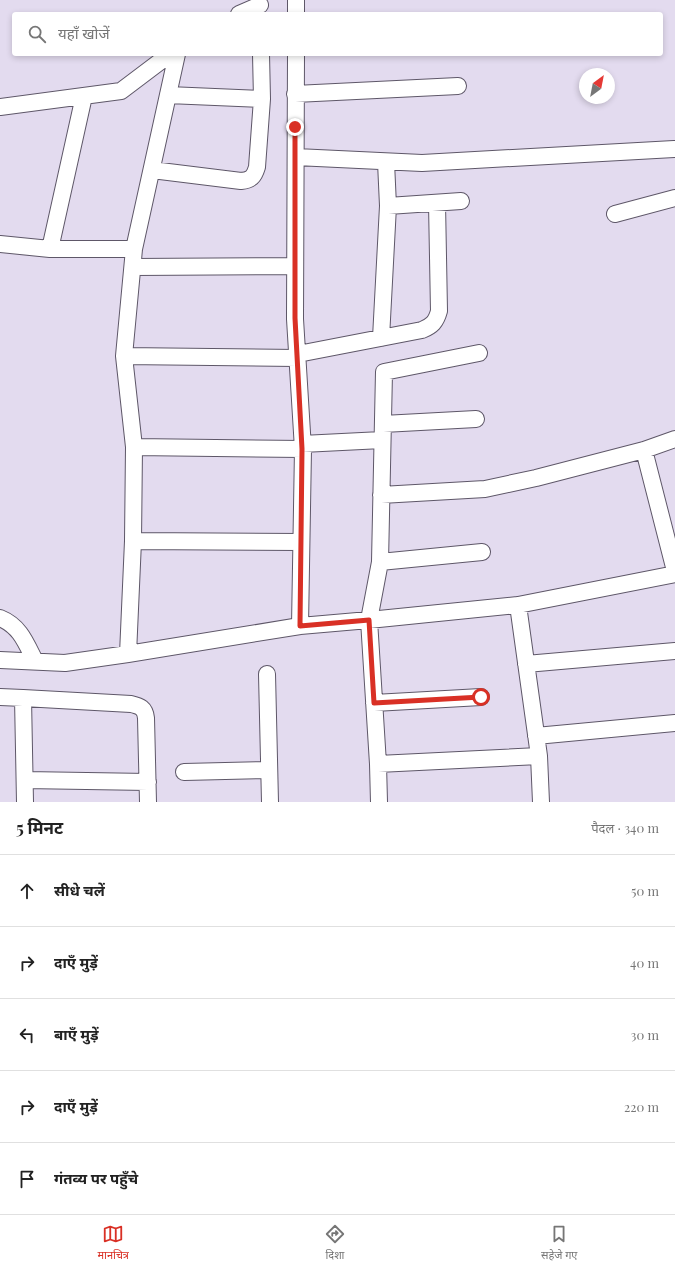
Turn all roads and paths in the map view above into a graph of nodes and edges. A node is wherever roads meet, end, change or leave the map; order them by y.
1 (296, 0) edge
2 (260, 6) edge
3 (244, 12) edge
4 (296, 12) edge
5 (167, 56) edge
6 (177, 56) edge
7 (261, 56) edge
8 (296, 56) edge
9 (458, 86) dead end
10 (295, 94) junction
11 (168, 95) junction
12 (84, 96) junction
13 (262, 99) junction
14 (0, 107) edge
15 (674, 149) dead end
16 (296, 157) junction
17 (386, 162) junction
18 (152, 170) junction
19 (675, 198) edge
20 (461, 201) dead end
21 (437, 203) junction
22 (388, 206) junction
23 (615, 214) dead end
24 (0, 244) edge
25 (50, 249) junction
26 (134, 249) junction
27 (295, 266) junction
28 (132, 267) junction
29 (381, 338) junction
30 (479, 353) dead end
31 (124, 356) junction
32 (298, 356) junction
33 (476, 419) dead end
34 (382, 432) junction
35 (675, 439) edge
36 (134, 447) junction
37 (302, 447) junction
38 (644, 450) junction
39 (381, 494) junction
40 (133, 540) junction
41 (301, 542) junction
42 (482, 552) dead end
43 (380, 562) junction
44 (675, 571) edge
45 (675, 574) edge
46 (518, 605) junction
47 (0, 618) edge
48 (369, 620) junction
49 (300, 626) junction
50 (675, 651) edge
51 (128, 654) junction
52 (0, 660) edge
53 (35, 661) junction
54 (526, 664) junction
55 (267, 674) dead end
56 (0, 697) edge
57 (481, 697) dead end
58 (23, 698) junction
59 (374, 703) junction
60 (675, 723) edge
61 (536, 736) junction
62 (539, 756) junction
63 (378, 764) junction
64 (269, 770) junction
65 (184, 772) dead end
66 (25, 780) junction
67 (148, 782) junction
68 (25, 802) edge
69 (148, 802) edge
70 (270, 802) edge
71 (379, 802) edge
72 (541, 802) edge

1 - 4 street
2 - 3 street
5 - 12 street
6 - 11 street
7 - 13 street
8 - 10 street
9 - 10 street
10 - 16 street
11 - 13 street
11 - 18 street
12 - 14 street
12 - 25 street
13 - 18 street
15 - 17 street
16 - 17 street
16 - 27 street
17 - 22 street
18 - 26 street
19 - 23 street
20 - 21 street
21 - 22 street
21 - 29 street
22 - 29 street
24 - 25 street
25 - 26 street
26 - 28 street
27 - 28 street
27 - 32 street
28 - 31 street
29 - 32 street
30 - 34 street
31 - 32 street
31 - 36 street
32 - 37 street
33 - 34 street
34 - 37 street
34 - 39 street
35 - 38 street
36 - 37 street
36 - 40 street
37 - 41 street
38 - 39 street
38 - 44 street
39 - 43 street
40 - 41 street
40 - 51 street
41 - 49 street
42 - 43 street
43 - 48 street
45 - 46 street
46 - 48 street
46 - 54 street
47 - 53 street
48 - 49 street
48 - 59 street
49 - 51 street
50 - 54 street
51 - 53 street
52 - 53 street
54 - 61 street
55 - 64 street
56 - 58 street
57 - 59 street
58 - 66 street
58 - 67 street
59 - 63 street
60 - 61 street
61 - 62 street
62 - 63 street
62 - 72 street
63 - 71 street
64 - 65 street
64 - 70 street
66 - 67 street
66 - 68 street
67 - 69 street

